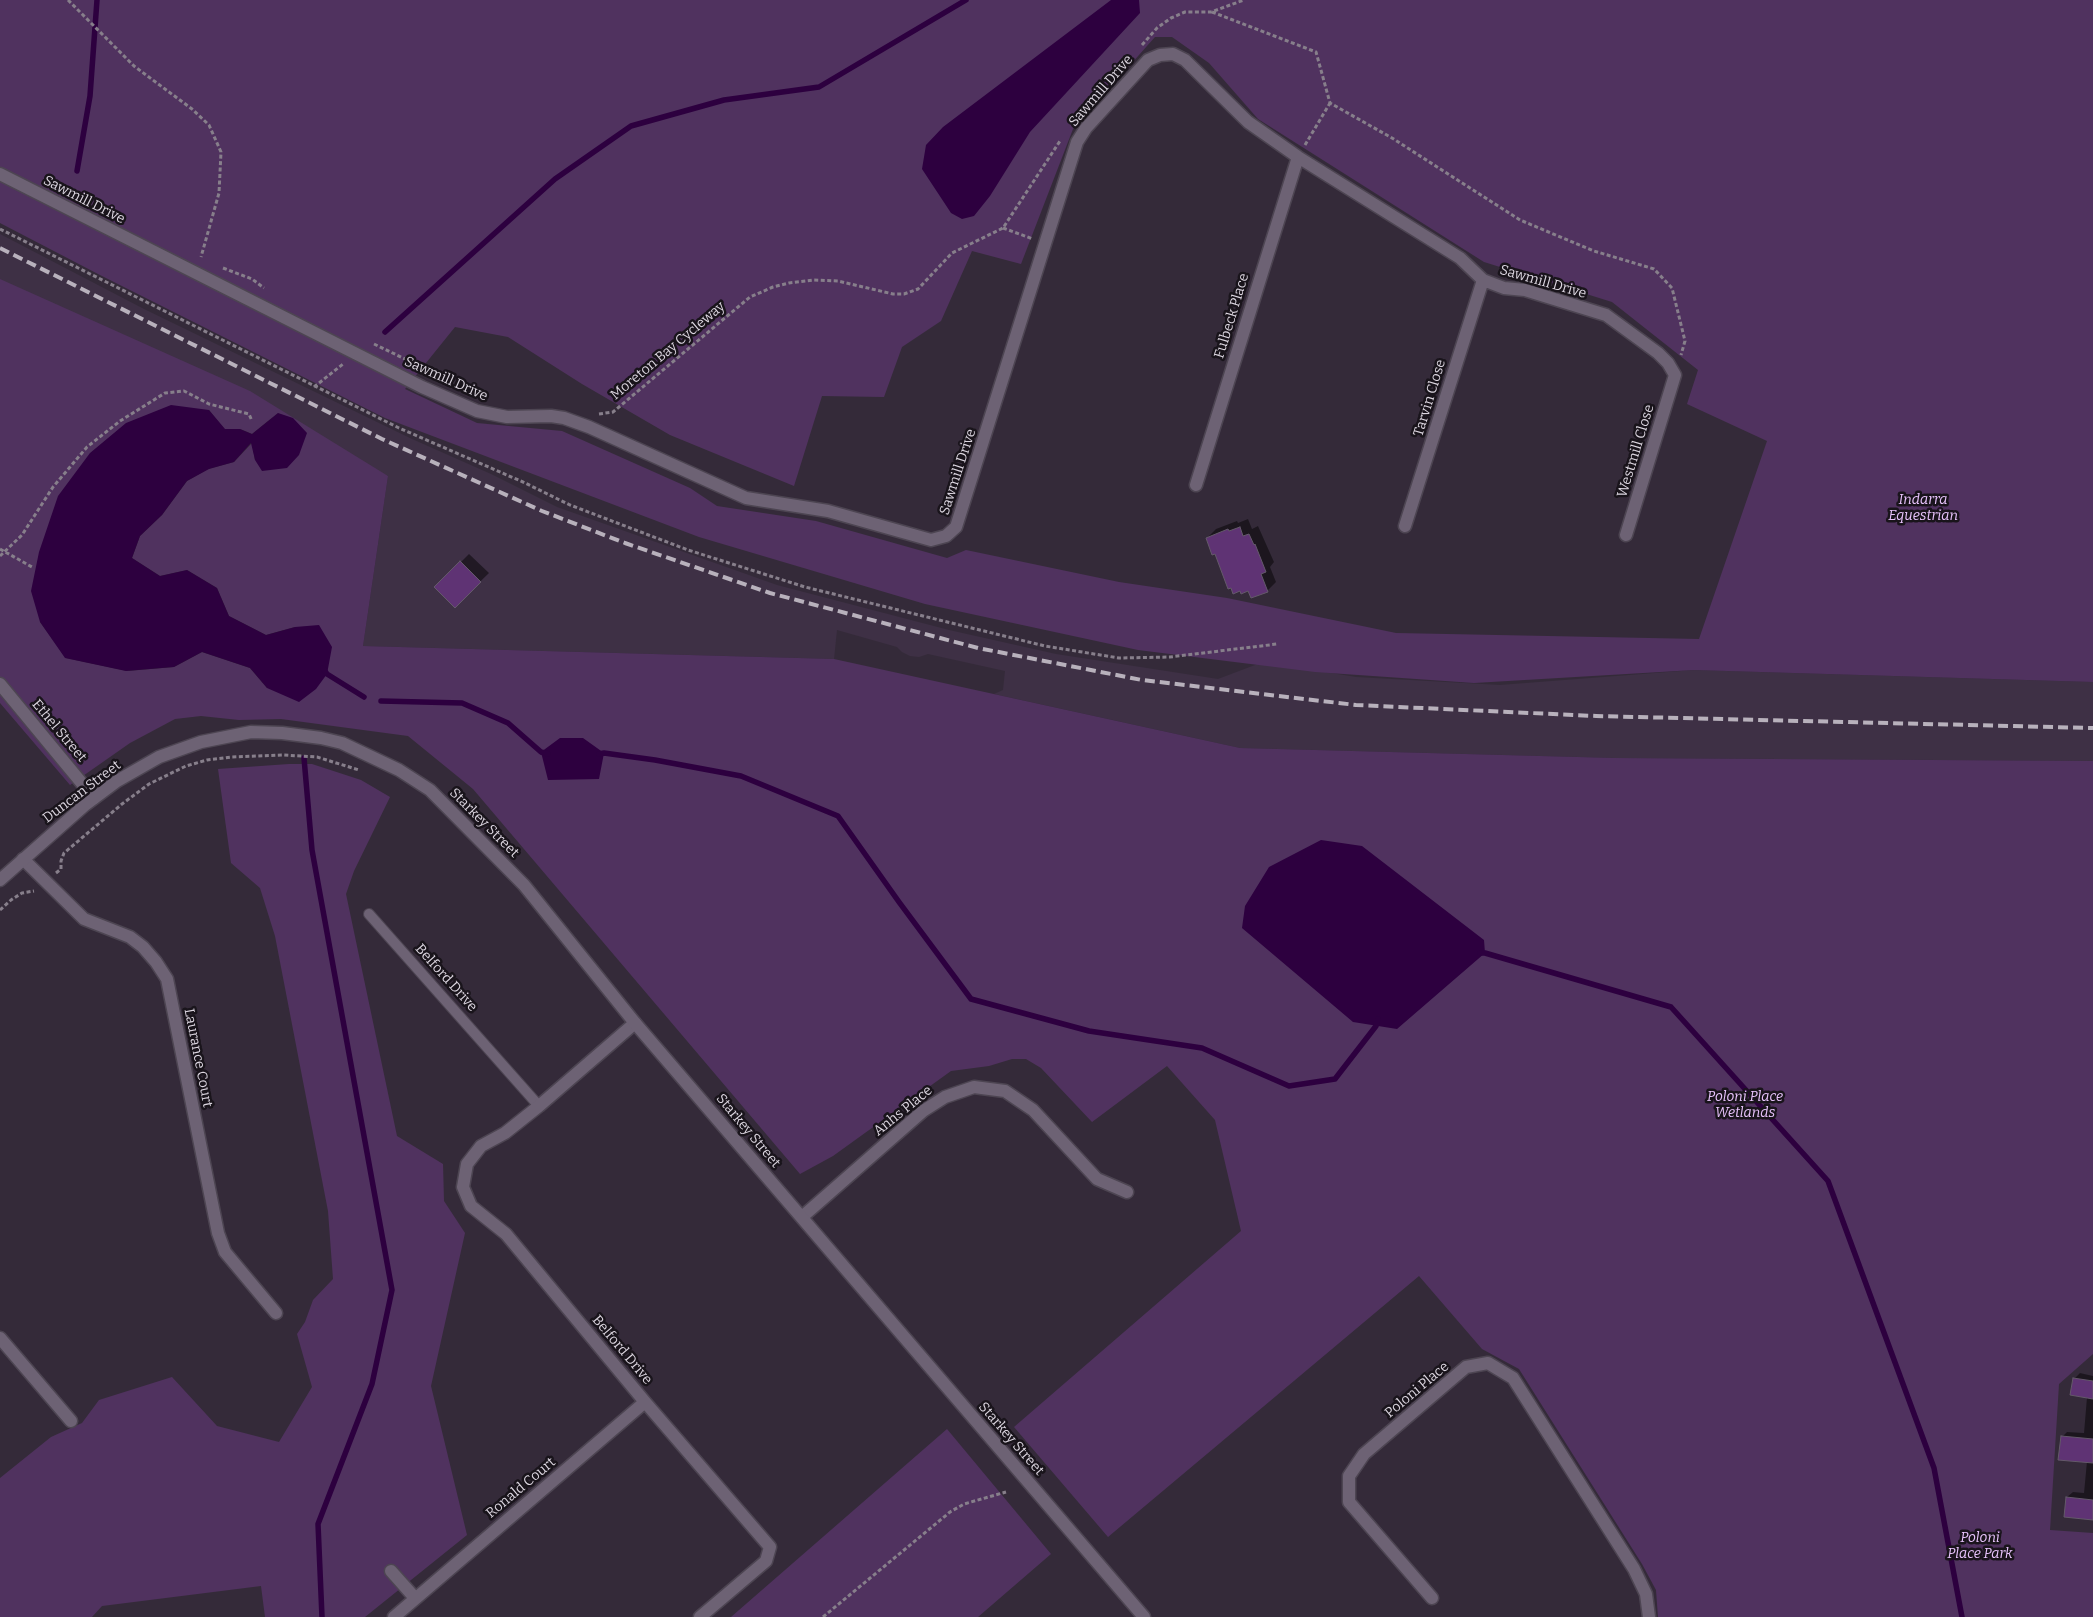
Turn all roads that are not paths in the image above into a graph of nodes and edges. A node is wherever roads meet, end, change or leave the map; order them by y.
1 (1298, 157) junction
2 (0, 174) edge
3 (1483, 280) junction
4 (1675, 375) joint
5 (1196, 485) dead end
6 (1406, 526) dead end
7 (1626, 535) dead end
8 (0, 684) edge
9 (282, 733) joint
10 (94, 798) junction
11 (24, 859) junction
12 (0, 880) edge
13 (369, 914) dead end
14 (635, 1023) junction
15 (540, 1106) junction
16 (1127, 1192) dead end
17 (802, 1217) junction
18 (276, 1313) dead end
19 (0, 1338) edge
20 (645, 1402) junction
21 (71, 1421) dead end
22 (391, 1571) dead end
23 (415, 1598) junction
24 (1432, 1598) dead end
25 (394, 1617) edge
26 (700, 1617) edge
27 (1144, 1617) edge
28 (1649, 1617) edge

1 - 2 street, Sawmill Drive
1 - 3 street, Sawmill Drive
1 - 5 street, Fulbeck Place
3 - 4 street, Sawmill Drive
3 - 6 street, Tarvin Close
4 - 7 street, Westmill Close
8 - 10 street, Ethel Street
9 - 10 street, Duncan Street
9 - 14 street, Starkey Street
10 - 11 street, Duncan Street
11 - 12 street, Duncan Street
11 - 18 street, Laurance Court
13 - 15 lane, Belford Drive
14 - 15 street, Belford Drive
14 - 17 street, Starkey Street
15 - 20 street, Belford Drive
16 - 17 street, Anhs Place
17 - 27 street, Starkey Street
19 - 21 street
20 - 23 street, Ronald Court
20 - 26 street, Belford Drive
22 - 23 street
23 - 25 street, Ronald Court
24 - 28 street, Poloni Place

